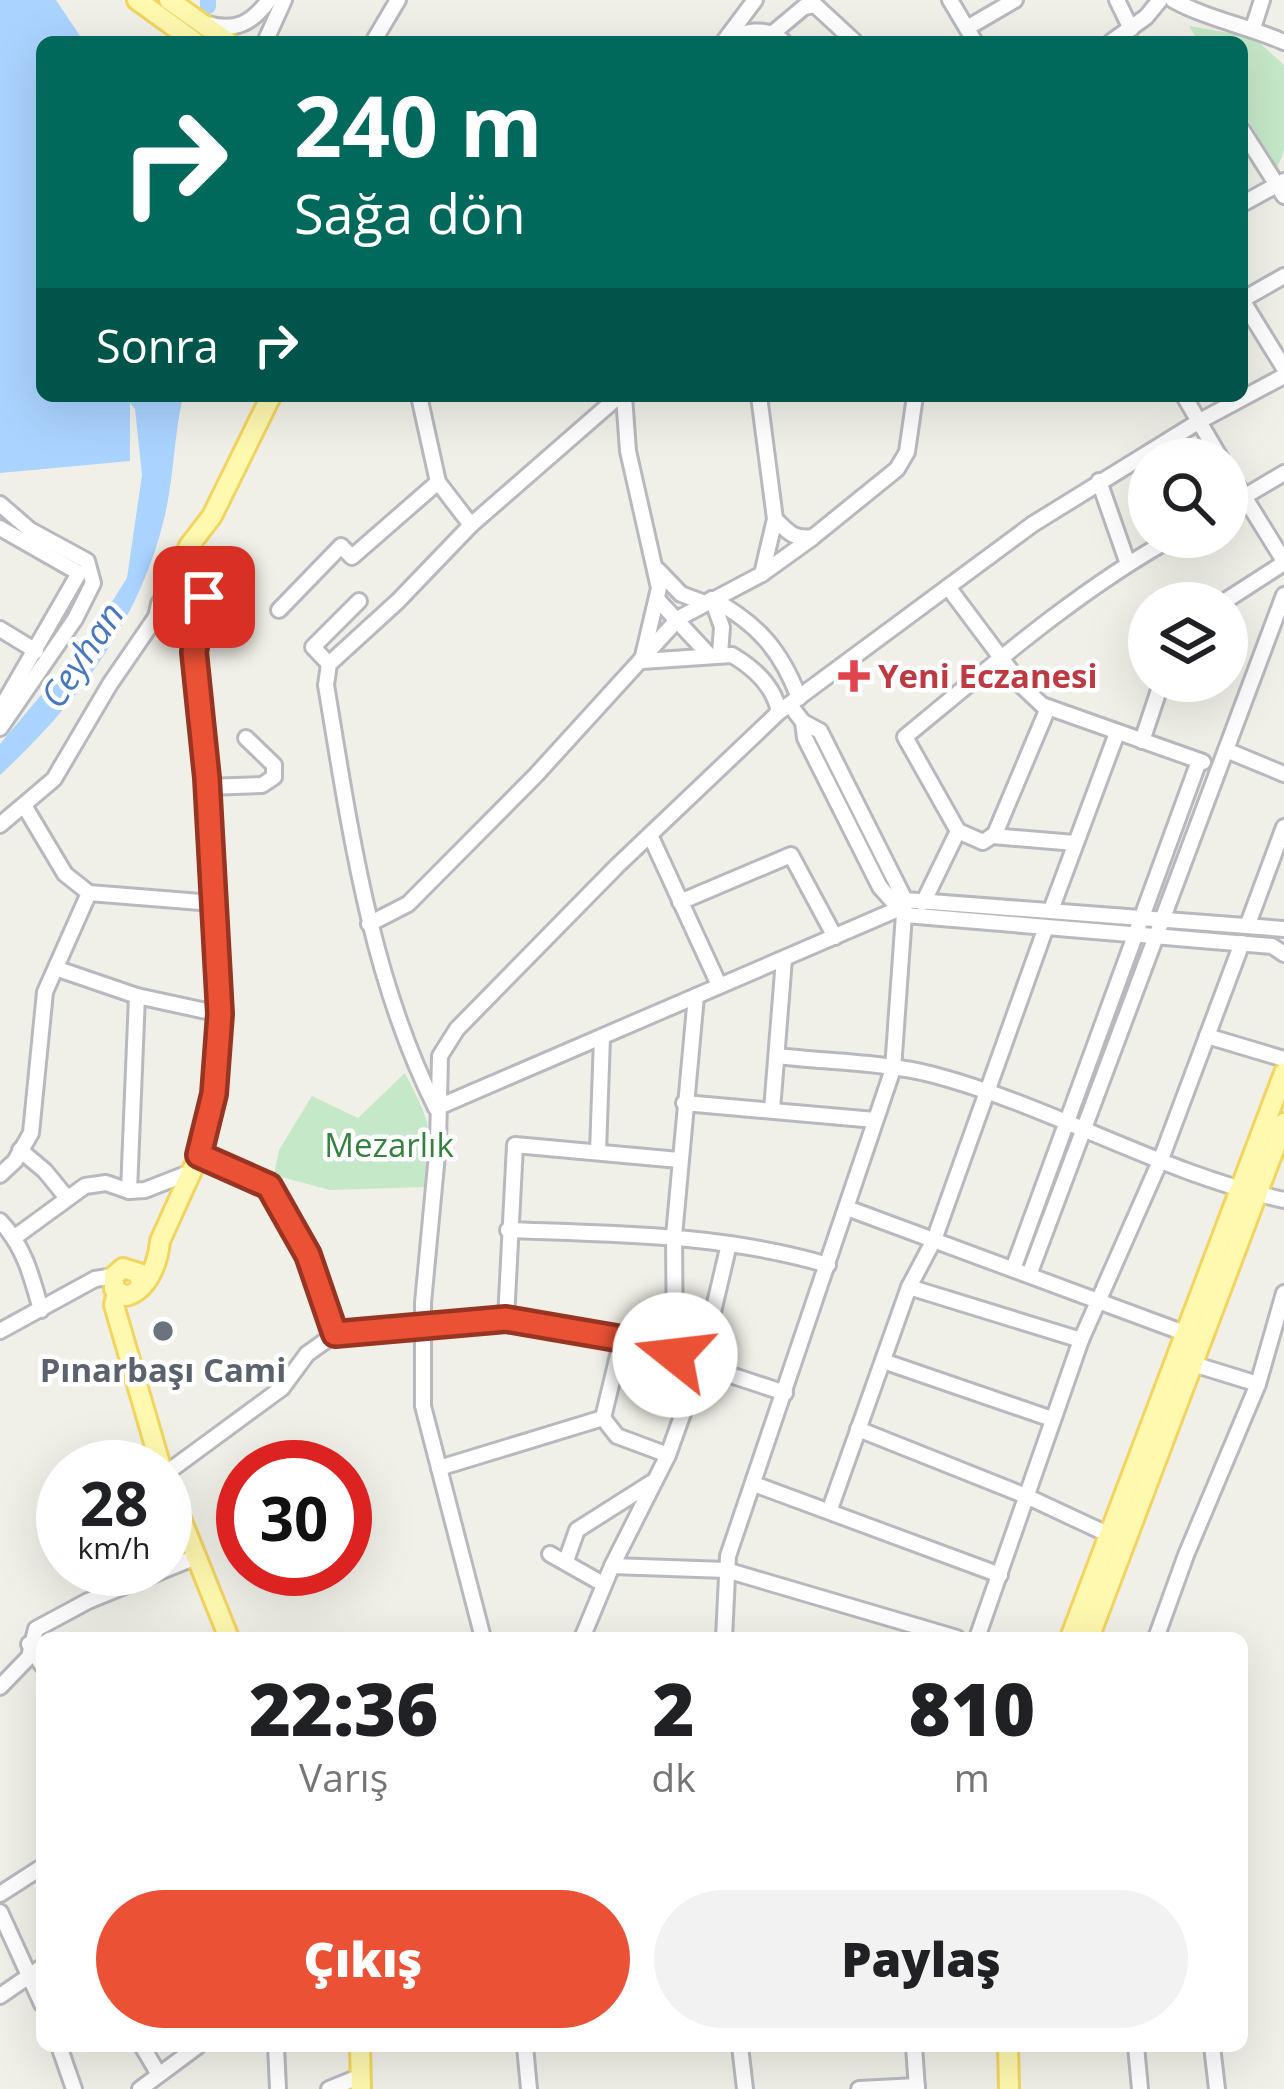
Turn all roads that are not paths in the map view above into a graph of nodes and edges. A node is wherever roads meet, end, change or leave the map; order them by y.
1 (136, 0) edge
2 (169, 0) edge
3 (269, 0) edge
4 (284, 0) edge
5 (398, 0) edge
6 (755, 0) edge
7 (950, 0) edge
8 (1015, 0) edge
9 (1117, 0) edge
10 (1160, 0) edge
11 (1173, 0) edge
12 (1262, 0) edge
13 (1253, 28) junction
14 (1131, 29) junction
15 (971, 35) edge
16 (187, 36) edge
17 (223, 36) edge
18 (227, 36) edge
19 (268, 36) edge
20 (377, 36) edge
21 (728, 36) edge
22 (736, 36) edge
23 (773, 36) edge
24 (779, 36) edge
25 (849, 36) edge
26 (1120, 36) edge
27 (1284, 42) edge
28 (1248, 139) edge
29 (1282, 187) edge
30 (1248, 201) edge
31 (1284, 276) edge
32 (1248, 297) edge
33 (1248, 310) edge
34 (1284, 372) edge
35 (1248, 393) edge
36 (268, 402) edge
37 (420, 402) edge
38 (614, 402) edge
39 (622, 402) edge
40 (760, 402) edge
41 (914, 402) edge
42 (1187, 402) edge
43 (1232, 402) edge
44 (1198, 422) junction
45 (1208, 438) edge
46 (1284, 473) edge
47 (1099, 481) junction
48 (438, 482) junction
49 (1248, 495) edge
50 (1248, 502) edge
51 (0, 504) edge
52 (775, 519) junction
53 (471, 525) junction
54 (0, 528) edge
55 (813, 537) junction
56 (1138, 558) edge
57 (1284, 562) edge
58 (1128, 564) junction
59 (655, 566) junction
60 (762, 574) junction
61 (188, 577) junction
62 (948, 586) junction
63 (1248, 586) edge
64 (1284, 595) edge
65 (657, 599) junction
66 (712, 599) junction
67 (359, 601) dead end
68 (279, 610) dead end
69 (155, 617) junction
70 (679, 618) junction
71 (196, 625) junction
72 (0, 629) edge
73 (36, 651) junction
74 (715, 655) junction
75 (1002, 658) junction
76 (642, 661) junction
77 (329, 664) junction
78 (1155, 702) edge
79 (789, 705) junction
80 (1048, 708) junction
81 (0, 710) edge
82 (0, 728) edge
83 (1117, 733) junction
84 (246, 739) dead end
85 (1142, 741) junction
86 (1226, 750) junction
87 (1199, 760) junction
88 (1219, 767) junction
89 (1284, 774) edge
90 (207, 787) junction
91 (25, 807) junction
92 (0, 825) edge
93 (1284, 827) edge
94 (958, 831) junction
95 (650, 835) junction
96 (992, 836) junction
97 (1075, 843) junction
98 (89, 893) junction
99 (680, 902) junction
100 (923, 902) junction
101 (213, 903) junction
102 (903, 908) junction
103 (1051, 910) junction
104 (1139, 916) junction
105 (1161, 917) junction
106 (369, 924) junction
107 (1247, 924) junction
108 (1046, 927) junction
109 (1284, 929) edge
110 (1133, 934) junction
111 (1155, 936) junction
112 (835, 937) junction
113 (1242, 943) junction
114 (1284, 953) edge
115 (784, 959) junction
116 (58, 969) junction
117 (719, 986) junction
118 (137, 996) junction
119 (696, 996) junction
120 (220, 1014) junction
121 (1207, 1036) junction
122 (602, 1038) junction
123 (777, 1056) junction
124 (1284, 1059) edge
125 (893, 1069) junction
126 (1284, 1073) edge
127 (987, 1094) junction
128 (684, 1103) junction
129 (436, 1108) junction
130 (772, 1109) junction
131 (875, 1120) junction
132 (1066, 1121) junction
133 (1284, 1123) edge
134 (1085, 1129) junction
135 (20, 1150) junction
136 (598, 1152) junction
137 (1161, 1159) junction
138 (679, 1160) junction
139 (195, 1163) junction
140 (0, 1175) edge
141 (129, 1191) junction
142 (1249, 1193) junction
143 (67, 1198) junction
144 (1284, 1201) edge
145 (847, 1208) junction
146 (0, 1221) edge
147 (508, 1229) junction
148 (674, 1236) junction
149 (15, 1237) junction
150 (934, 1240) junction
151 (160, 1241) junction
152 (729, 1244) junction
153 (828, 1264) junction
154 (1013, 1269) junction
155 (1029, 1275) junction
156 (118, 1281) junction
157 (909, 1287) junction
158 (140, 1288) junction
159 (1284, 1293) edge
160 (1098, 1300) junction
161 (40, 1310) junction
162 (506, 1319) junction
163 (423, 1328) junction
164 (0, 1331) edge
165 (335, 1334) junction
166 (1187, 1334) junction
167 (622, 1339) junction
168 (1081, 1340) junction
169 (124, 1342) junction
170 (675, 1355) junction
171 (883, 1361) junction
172 (701, 1364) junction
173 (1193, 1364) junction
174 (1258, 1384) junction
175 (784, 1393) junction
176 (603, 1418) junction
177 (1052, 1419) junction
178 (858, 1429) junction
179 (154, 1440) edge
180 (192, 1454) edge
181 (668, 1455) junction
182 (439, 1468) junction
183 (653, 1482) junction
184 (754, 1484) junction
185 (1026, 1496) junction
186 (830, 1509) junction
187 (1118, 1539) junction
188 (192, 1547) edge
189 (550, 1554) dead end
190 (196, 1557) junction
191 (566, 1561) junction
192 (612, 1566) junction
193 (726, 1570) junction
194 (1000, 1575) junction
195 (603, 1584) junction
196 (227, 1632) edge
197 (481, 1632) edge
198 (584, 1632) edge
199 (724, 1632) edge
200 (937, 1632) edge
201 (979, 1632) edge
202 (1073, 1632) edge
203 (1091, 1632) edge
204 (1158, 1632) edge
205 (29, 1644) junction
206 (36, 1655) edge
207 (0, 1687) edge
208 (36, 1871) edge
209 (0, 1894) edge
210 (0, 1912) edge
211 (36, 1971) edge
212 (28, 1976) junction
213 (36, 1992) edge
214 (0, 1996) edge
215 (61, 2052) edge
216 (146, 2052) edge
217 (190, 2052) edge
218 (277, 2052) edge
219 (360, 2052) edge
220 (526, 2052) edge
221 (741, 2052) edge
222 (914, 2052) edge
223 (1008, 2052) edge
224 (1137, 2052) edge
225 (1213, 2052) edge
226 (158, 2072) junction
227 (361, 2082) edge
228 (917, 2087) edge
229 (74, 2089) edge
230 (140, 2089) edge
231 (278, 2089) edge
232 (329, 2089) edge
233 (529, 2089) edge
234 (745, 2089) edge
235 (859, 2089) edge
236 (1010, 2089) edge
237 (1140, 2089) edge
238 (1217, 2089) edge

1 - 16 main road
2 - 17 main road
3 - 18 street
4 - 19 street
5 - 20 street
6 - 21 street
7 - 15 street
8 - 15 street
9 - 14 street
10 - 14 street
11 - 13 street
12 - 13 street
13 - 27 street
14 - 26 street
22 - 23 street
24 - 25 street
28 - 29 street
29 - 30 street
31 - 32 street
33 - 34 street
34 - 35 street
36 - 61 main road
37 - 48 street
38 - 53 street
39 - 59 street
40 - 52 street
41 - 55 street
42 - 44 street
43 - 44 street
44 - 45 street
44 - 47 street
46 - 49 street
47 - 58 street
47 - 62 street
48 - 53 street
48 - 68 street
50 - 57 street
51 - 82 street
52 - 55 street
52 - 60 street
53 - 77 street
54 - 73 street
55 - 60 street
56 - 58 street
57 - 63 street
58 - 75 street
59 - 65 street
59 - 66 street
60 - 66 street
61 - 69 street
61 - 71 main road
62 - 75 street
62 - 79 street
64 - 86 street
65 - 70 street
65 - 76 street
66 - 70 street
66 - 74 street
66 - 79 street
67 - 77 street
69 - 71 street
69 - 91 street
70 - 74 street
70 - 76 street
71 - 90 main road
72 - 73 street
73 - 81 street
74 - 76 street
74 - 79 street
75 - 80 street
75 - 94 street
76 - 106 street
77 - 106 street
78 - 85 street
79 - 95 street
79 - 102 street
80 - 83 street
80 - 96 street
83 - 85 street
83 - 97 street
84 - 90 street
85 - 87 street
86 - 88 street
86 - 89 street
87 - 88 street
87 - 104 street
88 - 105 street
90 - 101 main road
91 - 92 street
91 - 98 street
93 - 107 street
94 - 96 street
94 - 100 street
95 - 99 street
95 - 129 street
96 - 97 street
97 - 103 street
98 - 101 street
98 - 116 street
99 - 112 street
99 - 117 street
100 - 102 street
100 - 103 street
101 - 120 main road
102 - 108 street
102 - 112 street
102 - 125 street
103 - 104 street
104 - 105 street
104 - 110 street
105 - 107 street
105 - 111 street
106 - 129 street
107 - 109 street
108 - 110 street
108 - 127 street
110 - 111 street
110 - 132 street
111 - 113 street
111 - 134 street
112 - 115 street
113 - 114 street
113 - 121 street
115 - 117 street
115 - 123 street
116 - 118 street
116 - 135 street
117 - 119 street
118 - 120 street
118 - 141 street
119 - 122 street
119 - 128 street
120 - 139 main road
121 - 124 street
121 - 137 street
122 - 129 street
122 - 136 street
123 - 125 street
123 - 130 street
125 - 127 street
125 - 131 street
126 - 142 main road
127 - 132 street
127 - 150 street
128 - 130 street
128 - 138 street
129 - 163 street
130 - 131 street
131 - 145 street
132 - 134 street
132 - 154 street
133 - 142 main road
134 - 137 street
134 - 155 street
135 - 140 street
135 - 143 street
136 - 138 street
136 - 147 street
137 - 142 street
137 - 160 street
138 - 148 street
139 - 141 street
139 - 151 main road
139 - 165 street
141 - 143 street
142 - 144 street
142 - 166 main road
142 - 173 main road
143 - 149 street
145 - 150 street
145 - 153 street
146 - 149 street
147 - 148 street
147 - 162 street
148 - 152 street
148 - 170 street
149 - 161 street
150 - 154 street
150 - 157 street
151 - 156 main road
151 - 158 main road
152 - 153 street
152 - 172 street
153 - 175 street
154 - 155 street
155 - 160 street
156 - 158 main road
156 - 161 street
156 - 169 main road
157 - 168 street
157 - 171 street
158 - 169 main road
159 - 174 street
160 - 166 street
160 - 168 street
161 - 164 street
162 - 163 street
162 - 167 street
163 - 165 street
163 - 182 street
165 - 180 street
166 - 187 main road
167 - 170 street
167 - 176 street
168 - 177 street
169 - 179 main road
170 - 172 street
171 - 177 street
171 - 178 street
172 - 175 street
172 - 181 street
173 - 174 street
173 - 187 main road
174 - 204 street
175 - 184 street
176 - 181 street
176 - 182 street
177 - 185 street
178 - 185 street
178 - 186 street
181 - 183 street
182 - 197 street
183 - 191 street
183 - 192 street
184 - 186 street
184 - 193 street
185 - 187 street
185 - 194 street
186 - 194 street
187 - 202 main road
187 - 203 main road
188 - 190 main road
189 - 191 street
190 - 196 main road
190 - 205 street
191 - 195 street
192 - 193 street
192 - 195 street
193 - 199 street
193 - 200 street
194 - 201 street
195 - 198 street
205 - 206 street
205 - 207 street
208 - 209 street
210 - 212 street
211 - 212 street
212 - 213 street
212 - 214 street
215 - 229 street
216 - 226 street
217 - 226 street
218 - 231 street
219 - 227 main road
220 - 233 street
221 - 234 street
222 - 228 street
223 - 236 main road
224 - 237 street
225 - 238 street
226 - 230 street
227 - 232 street
228 - 235 street

